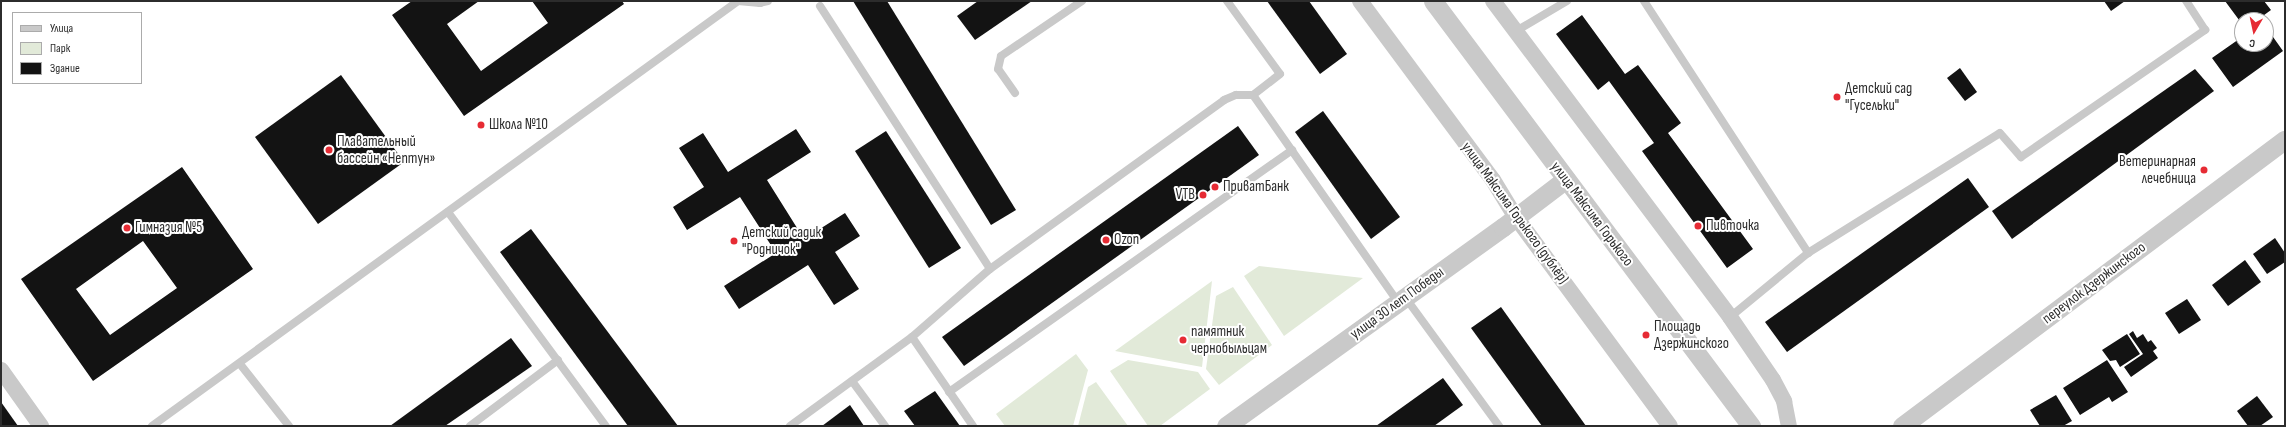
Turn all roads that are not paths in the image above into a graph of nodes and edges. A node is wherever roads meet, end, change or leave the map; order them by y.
1 (738, 1) edge
2 (768, 1) edge
3 (1082, 1) edge
4 (1227, 1) edge
5 (1360, 1) edge
6 (1433, 1) edge
7 (1493, 1) edge
8 (1567, 1) edge
9 (1644, 1) edge
10 (2186, 1) edge
11 (820, 6) dead end
12 (1516, 31) junction
13 (1015, 94) dead end
14 (1253, 95) junction
15 (2285, 140) edge
16 (1292, 150) junction
17 (1566, 178) junction
18 (448, 212) junction
19 (1515, 216) junction
20 (1808, 253) junction
21 (990, 269) junction
22 (1401, 299) junction
23 (1730, 316) junction
24 (912, 337) junction
25 (558, 360) junction
26 (240, 364) junction
27 (1, 370) edge
28 (852, 381) junction
29 (949, 392) junction
30 (41, 426) edge
31 (152, 426) edge
32 (289, 426) edge
33 (470, 426) edge
34 (606, 426) edge
35 (790, 426) edge
36 (884, 426) edge
37 (973, 426) edge
38 (1226, 426) edge
39 (1499, 426) edge
40 (1670, 426) edge
41 (1751, 426) edge
42 (1789, 426) edge
43 (1902, 426) edge

1 - 2 lane
1 - 18 lane
3 - 13 lane
4 - 14 lane
5 - 19 street, улица Максима Горького (дублёр)
6 - 17 street, улица Максима Горького
7 - 12 street
8 - 12 lane
9 - 20 lane
10 - 20 lane
11 - 21 lane
12 - 23 street
14 - 16 lane
14 - 21 lane
15 - 43 street, переулок Дзержинского
16 - 22 lane
16 - 29 lane
17 - 19 street, улица 30 лет Победы
17 - 41 street, улица Максима Горького
18 - 25 lane
18 - 26 lane
19 - 22 street, улица 30 лет Победы
19 - 40 street, улица Максима Горького (дублёр)
20 - 23 lane
21 - 24 lane
22 - 38 street, улица 30 лет Победы
22 - 39 lane
23 - 42 street
24 - 28 lane
24 - 29 lane
25 - 33 lane
25 - 34 lane
26 - 31 lane
26 - 32 lane
27 - 30 street
28 - 35 lane
28 - 36 lane
29 - 37 lane

